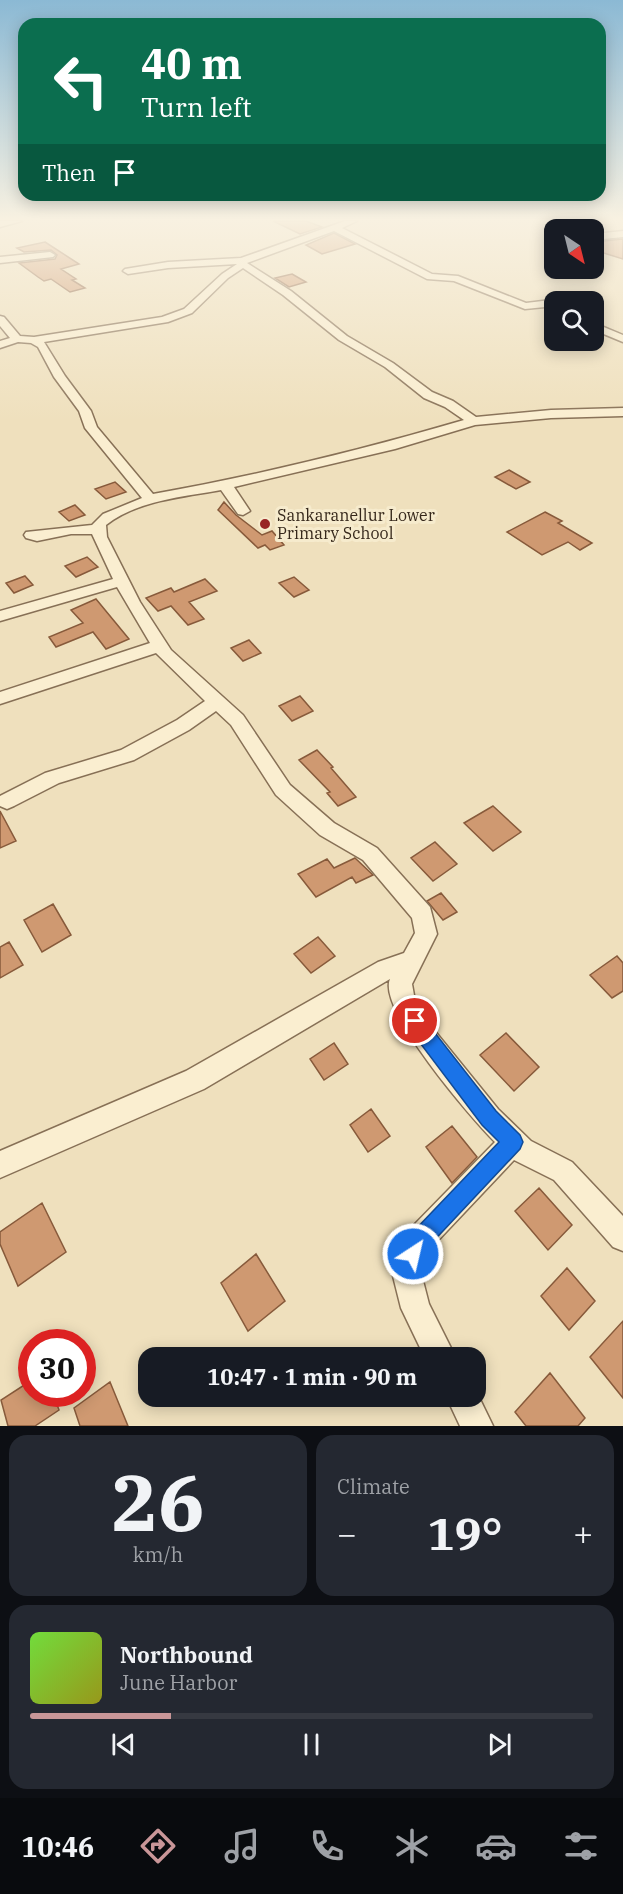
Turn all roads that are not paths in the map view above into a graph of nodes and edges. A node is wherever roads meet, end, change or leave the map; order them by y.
1 (213, 288) edge
2 (279, 288) edge
3 (479, 288) edge
4 (544, 304) edge
5 (0, 319) edge
6 (604, 330) edge
7 (17, 339) junction
8 (34, 339) junction
9 (623, 339) edge
10 (0, 345) edge
11 (623, 412) edge
12 (474, 421) junction
13 (225, 485) junction
14 (150, 499) junction
15 (243, 511) dead end
16 (100, 529) junction
17 (31, 535) dead end
18 (122, 581) junction
19 (0, 616) edge
20 (160, 646) junction
21 (0, 698) edge
22 (217, 702) junction
23 (7, 801) dead end
24 (414, 960) junction
25 (513, 1142) junction
26 (0, 1165) edge
27 (623, 1237) edge
28 (436, 1347) edge
29 (467, 1407) edge
30 (477, 1426) edge

1 - 8 street
2 - 12 street
3 - 4 street
5 - 7 street
6 - 9 street
7 - 8 street
7 - 10 street
8 - 14 street
11 - 12 street
12 - 13 street
13 - 14 street
13 - 15 street
14 - 16 street
16 - 17 street
16 - 18 street
18 - 19 street
18 - 20 street
20 - 21 street
20 - 22 street
22 - 23 street
22 - 24 street
24 - 25 street
24 - 26 street
25 - 27 street
25 - 28 street
29 - 30 street

